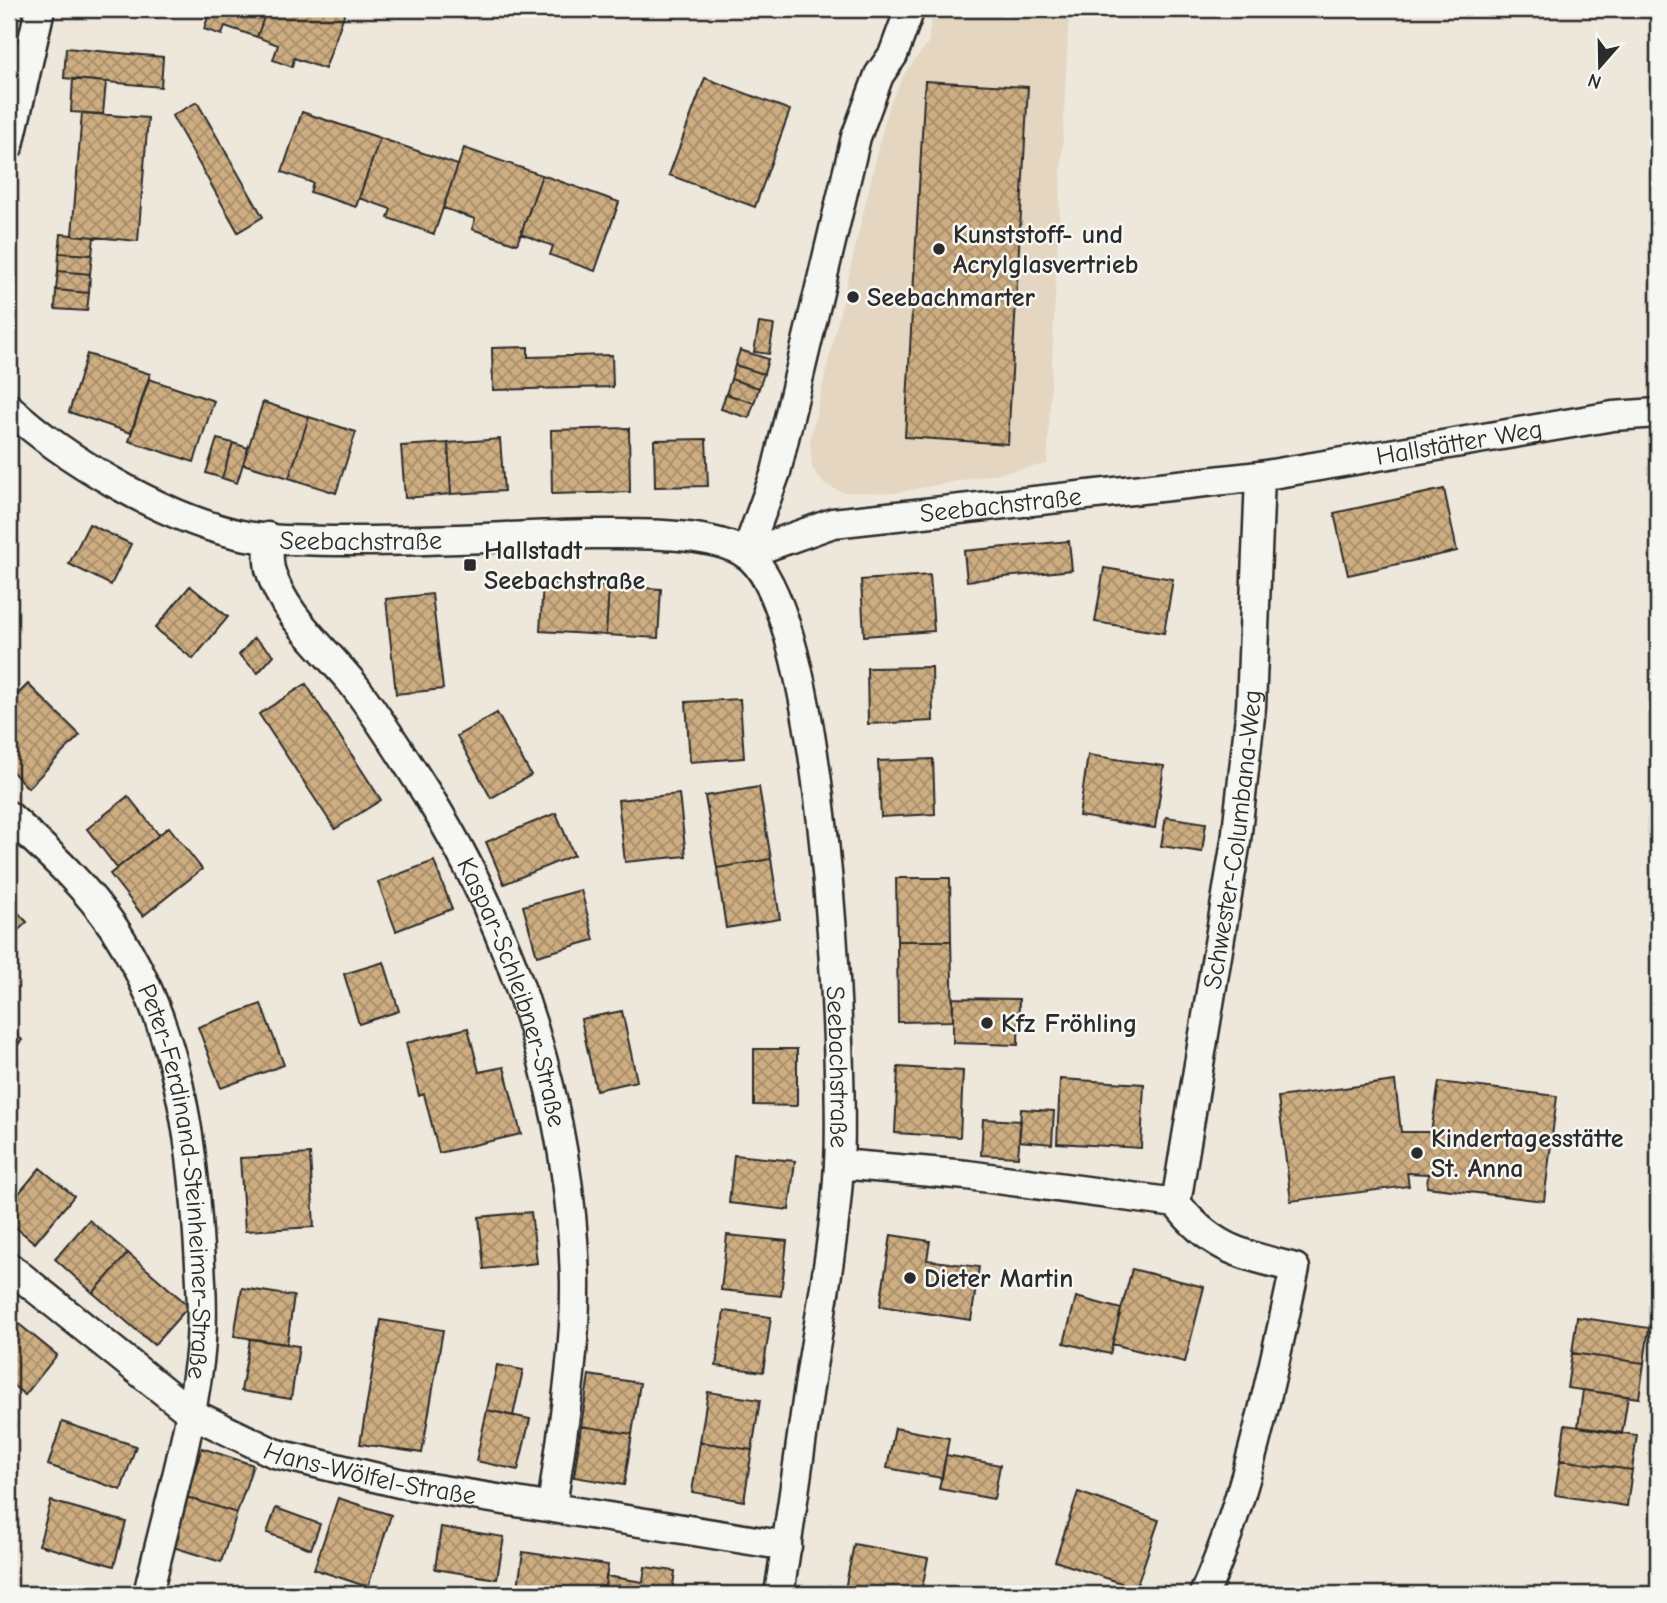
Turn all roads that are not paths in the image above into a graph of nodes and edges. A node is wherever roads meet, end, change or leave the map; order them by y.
1 (40, 9) edge
2 (909, 9) edge
3 (9, 145) edge
4 (9, 408) edge
5 (1658, 413) edge
6 (1260, 476) junction
7 (268, 537) junction
8 (746, 554) junction
9 (9, 816) edge
10 (839, 1164) junction
11 (1176, 1203) junction
12 (9, 1267) edge
13 (191, 1413) junction
14 (552, 1507) junction
15 (787, 1545) junction
16 (148, 1594) edge
17 (779, 1594) edge
18 (1204, 1594) edge

1 - 3 street
2 - 8 street
4 - 7 street, Seebachstraße
5 - 6 street, Hallstätter Weg
6 - 8 street, Seebachstraße
6 - 11 street, Schwester-Columbana-Weg
7 - 8 street, Seebachstraße
7 - 14 street, Kaspar-Schleibner-Straße
8 - 10 street, Seebachstraße
9 - 13 street, Peter-Ferdinand-Steinheimer-Straße
10 - 11 street
10 - 15 street, Seebachstraße
11 - 18 street
12 - 13 street, Hans-Wölfel-Straße
13 - 14 street, Hans-Wölfel-Straße
13 - 16 street, Peter-Ferdinand-Steinheimer-Straße
14 - 15 street, Hans-Wölfel-Straße
15 - 17 street, Seebachstraße

